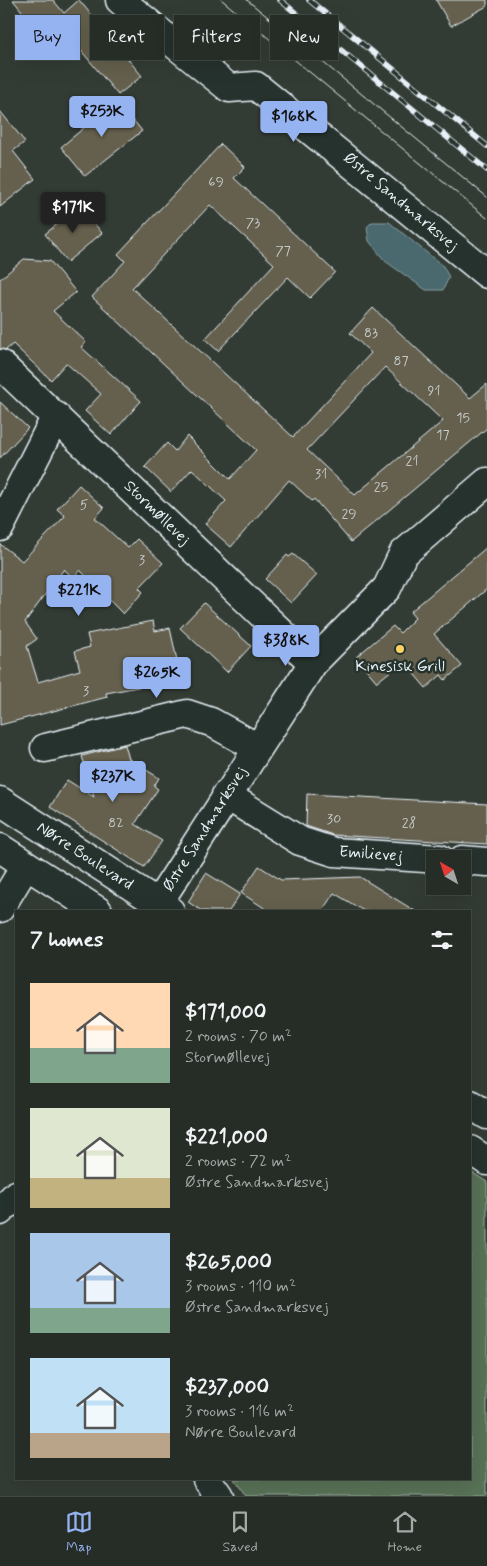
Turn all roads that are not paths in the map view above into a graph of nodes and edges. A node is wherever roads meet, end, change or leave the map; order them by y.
1 (120, 0) edge
2 (487, 274) edge
3 (0, 364) edge
4 (56, 416) junction
5 (487, 482) edge
6 (0, 527) edge
7 (313, 663) junction
8 (45, 748) dead end
9 (258, 748) junction
10 (226, 795) junction
11 (0, 801) edge
12 (0, 848) edge
13 (426, 858) edge
14 (471, 861) edge
15 (487, 862) edge
16 (26, 865) junction
17 (0, 908) edge
18 (160, 909) edge
19 (96, 910) edge
20 (471, 1105) edge
21 (487, 1115) edge
22 (471, 1151) edge
23 (487, 1161) edge
24 (15, 1196) edge
25 (0, 1211) edge
26 (209, 1480) edge
27 (219, 1496) edge

1 - 2 street, Østre Sandmarksvej
3 - 4 street, Stormøllevej
4 - 6 street
4 - 7 street, Stormøllevej
5 - 7 street, Østre Sandmarksvej
7 - 9 street, Østre Sandmarksvej
8 - 9 street
9 - 10 street, Østre Sandmarksvej
10 - 13 street, Emilievej
10 - 18 street, Østre Sandmarksvej
11 - 18 street, Nørre Boulevard
12 - 16 street
14 - 15 street
16 - 17 street
16 - 19 street
20 - 21 street
22 - 23 street
24 - 25 street
26 - 27 street

